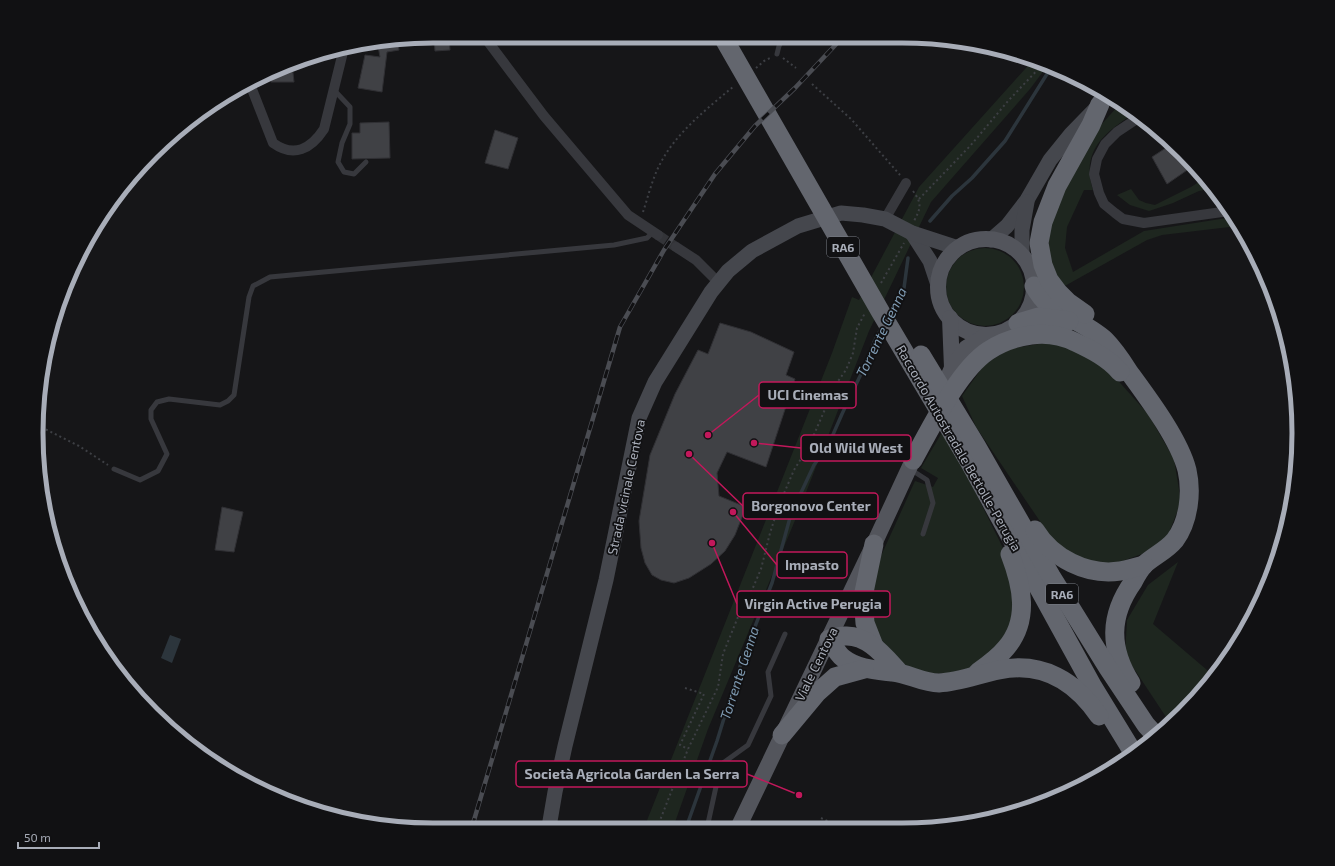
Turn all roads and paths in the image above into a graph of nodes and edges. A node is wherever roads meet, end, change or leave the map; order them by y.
1 (489, 43) edge
2 (726, 43) edge
3 (740, 43) edge
4 (781, 43) edge
5 (343, 53) edge
6 (777, 54) junction
7 (796, 68) dead end
8 (1039, 68) edge
9 (753, 70) dead end
10 (737, 84) dead end
11 (812, 84) dead end
12 (252, 88) edge
13 (334, 89) junction
14 (1104, 101) edge
15 (1134, 120) edge
16 (366, 162) dead end
17 (906, 183) joint
18 (1027, 200) junction
19 (1223, 212) edge
20 (886, 219) junction
21 (640, 223) junction
22 (910, 233) junction
23 (656, 234) joint
24 (991, 240) junction
25 (676, 247) tunnel mouth
26 (958, 248) junction
27 (1022, 255) junction
28 (718, 283) junction
29 (938, 285) junction
30 (879, 286) dead end
31 (1034, 286) junction
32 (865, 312) dead end
33 (950, 318) junction
34 (1018, 323) junction
35 (1082, 325) junction
36 (987, 335) junction
37 (952, 368) junction
38 (1147, 397) junction
39 (43, 428) edge
40 (971, 454) junction
41 (911, 464) junction
42 (114, 469) joint
43 (759, 498) dead end
44 (765, 502) junction
45 (780, 505) junction
46 (777, 513) junction
47 (924, 534) dead end
48 (874, 544) junction
49 (1144, 565) junction
50 (785, 634) dead end
51 (829, 638) junction
52 (874, 646) junction
53 (864, 669) junction
54 (900, 672) junction
55 (972, 676) junction
56 (685, 688) dead end
57 (1158, 727) edge
58 (1152, 732) edge
59 (782, 735) junction
60 (1131, 748) edge
61 (688, 749) junction
62 (1123, 754) edge
63 (821, 818) dead end
64 (550, 823) edge
65 (659, 823) edge
66 (708, 823) edge
67 (740, 823) edge
68 (832, 823) edge

1 - 21 street
2 - 40 highway, Raccordo Autostradale Bettolle-Perugia / RA6
3 - 40 highway, RA6
4 - 6 lane
5 - 13 street
6 - 7 path
6 - 9 path
8 - 22 path
10 - 21 path
11 - 17 path
12 - 13 street
13 - 16 lane
14 - 18 street
14 - 38 highway
15 - 19 street
17 - 20 street
18 - 24 street
18 - 27 street
20 - 22 street, Strada vicinale Centova
20 - 28 street, Strada vicinale Centova
21 - 23 street
22 - 26 street, Strada vicinale Centova
22 - 29 street
22 - 30 path
23 - 42 lane
24 - 26 main road
24 - 27 main road
25 - 28 street
26 - 29 main road
27 - 31 main road
28 - 64 street, Strada vicinale Centova
29 - 33 main road
31 - 34 main road
31 - 35 highway
32 - 45 path
33 - 36 main road
33 - 37 main road
34 - 35 highway
34 - 36 main road
35 - 38 highway
36 - 37 main road
37 - 41 main road, Viale Centova
38 - 41 highway
38 - 49 highway
39 - 42 path
40 - 49 highway
40 - 55 highway
40 - 58 highway, RA6
40 - 60 highway, Raccordo Autostradale Bettolle-Perugia / RA6
41 - 47 lane
41 - 48 main road, Viale Centova
43 - 44 path
44 - 45 path
44 - 46 path
45 - 46 path
46 - 61 path
48 - 51 main road, Viale Centova
48 - 52 highway
49 - 57 highway
50 - 66 lane
51 - 52 highway
51 - 53 highway
51 - 59 main road, Viale Centova
52 - 54 highway
53 - 54 highway
53 - 59 highway
54 - 55 highway
55 - 62 highway
56 - 61 path
59 - 67 main road, Viale Centova
61 - 65 path
63 - 68 path

